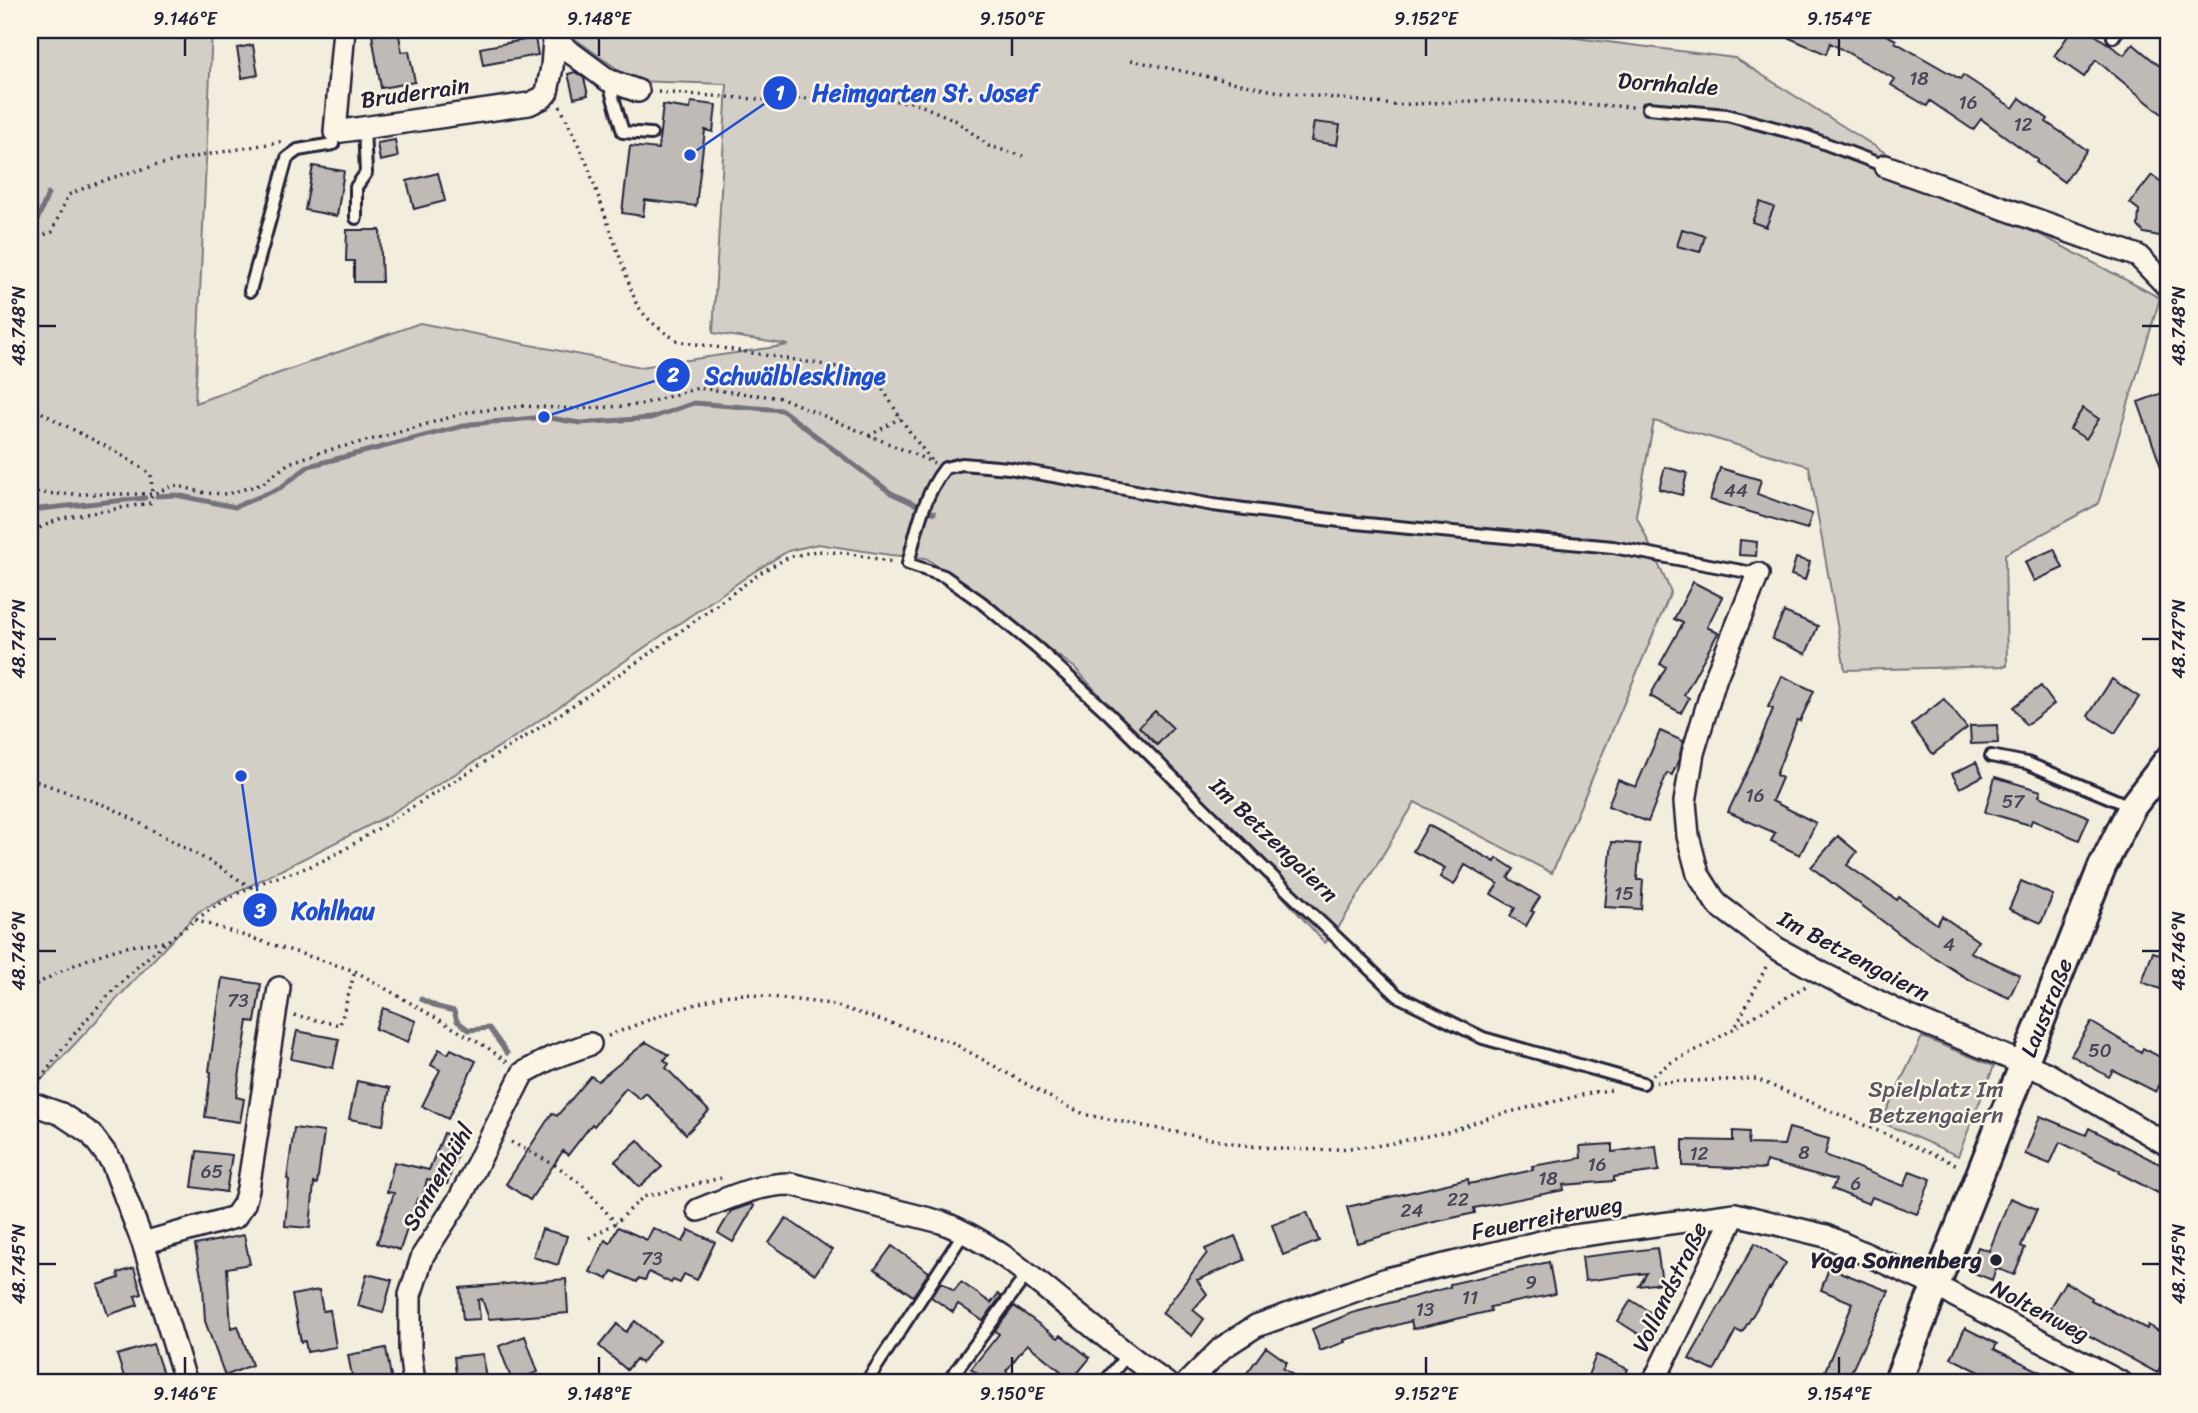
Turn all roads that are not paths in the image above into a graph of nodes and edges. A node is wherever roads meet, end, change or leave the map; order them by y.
1 (344, 30) edge
2 (552, 35) edge
3 (608, 80) junction
4 (638, 91) road end
5 (1648, 108) road end
6 (365, 127) junction
7 (335, 132) junction
8 (651, 134) dead end
9 (1885, 166) joint
10 (356, 218) dead end
11 (2168, 287) edge
12 (250, 291) dead end
13 (1758, 574) joint
14 (1991, 756) dead end
15 (2168, 760) edge
16 (2132, 807) junction
17 (279, 988) dead end
18 (590, 1044) road end
19 (2024, 1063) junction
20 (1643, 1083) road end
21 (33, 1094) edge
22 (2168, 1144) edge
23 (698, 1210) dead end
24 (1735, 1214) junction
25 (965, 1231) junction
26 (143, 1243) junction
27 (1028, 1273) junction
28 (1934, 1284) junction
29 (1127, 1355) junction
30 (869, 1378) dead end
31 (186, 1383) edge
32 (414, 1383) edge
33 (947, 1383) edge
34 (1104, 1383) edge
35 (1166, 1383) edge
36 (1187, 1383) edge
37 (1653, 1383) edge
38 (1897, 1383) edge
39 (2122, 1383) edge

1 - 7 street, Bruderrain
2 - 3 street
2 - 6 street, Bruderrain
3 - 4 street
3 - 8 lane
5 - 9 lane, Dornhalde
6 - 7 street, Bruderrain
6 - 10 lane
7 - 12 lane
9 - 11 street, Dornhalde
13 - 19 street, Im Betzengaiern
13 - 20 lane, Im Betzengaiern
14 - 16 lane
15 - 16 street, Laustraße
16 - 19 street, Laustraße
17 - 26 street
18 - 32 street, Sonnenbühl
19 - 22 street, Im Betzengaiern
19 - 28 street, Laustraße
21 - 26 street
23 - 25 street
24 - 28 street, Feuerreiterweg
24 - 36 street, Feuerreiterweg
24 - 37 street, Vollandstraße
25 - 27 street
25 - 30 lane
26 - 31 street
27 - 29 street
27 - 33 lane
28 - 38 street, Laustraße
28 - 39 street, Noltenweg
29 - 34 lane
29 - 35 street

